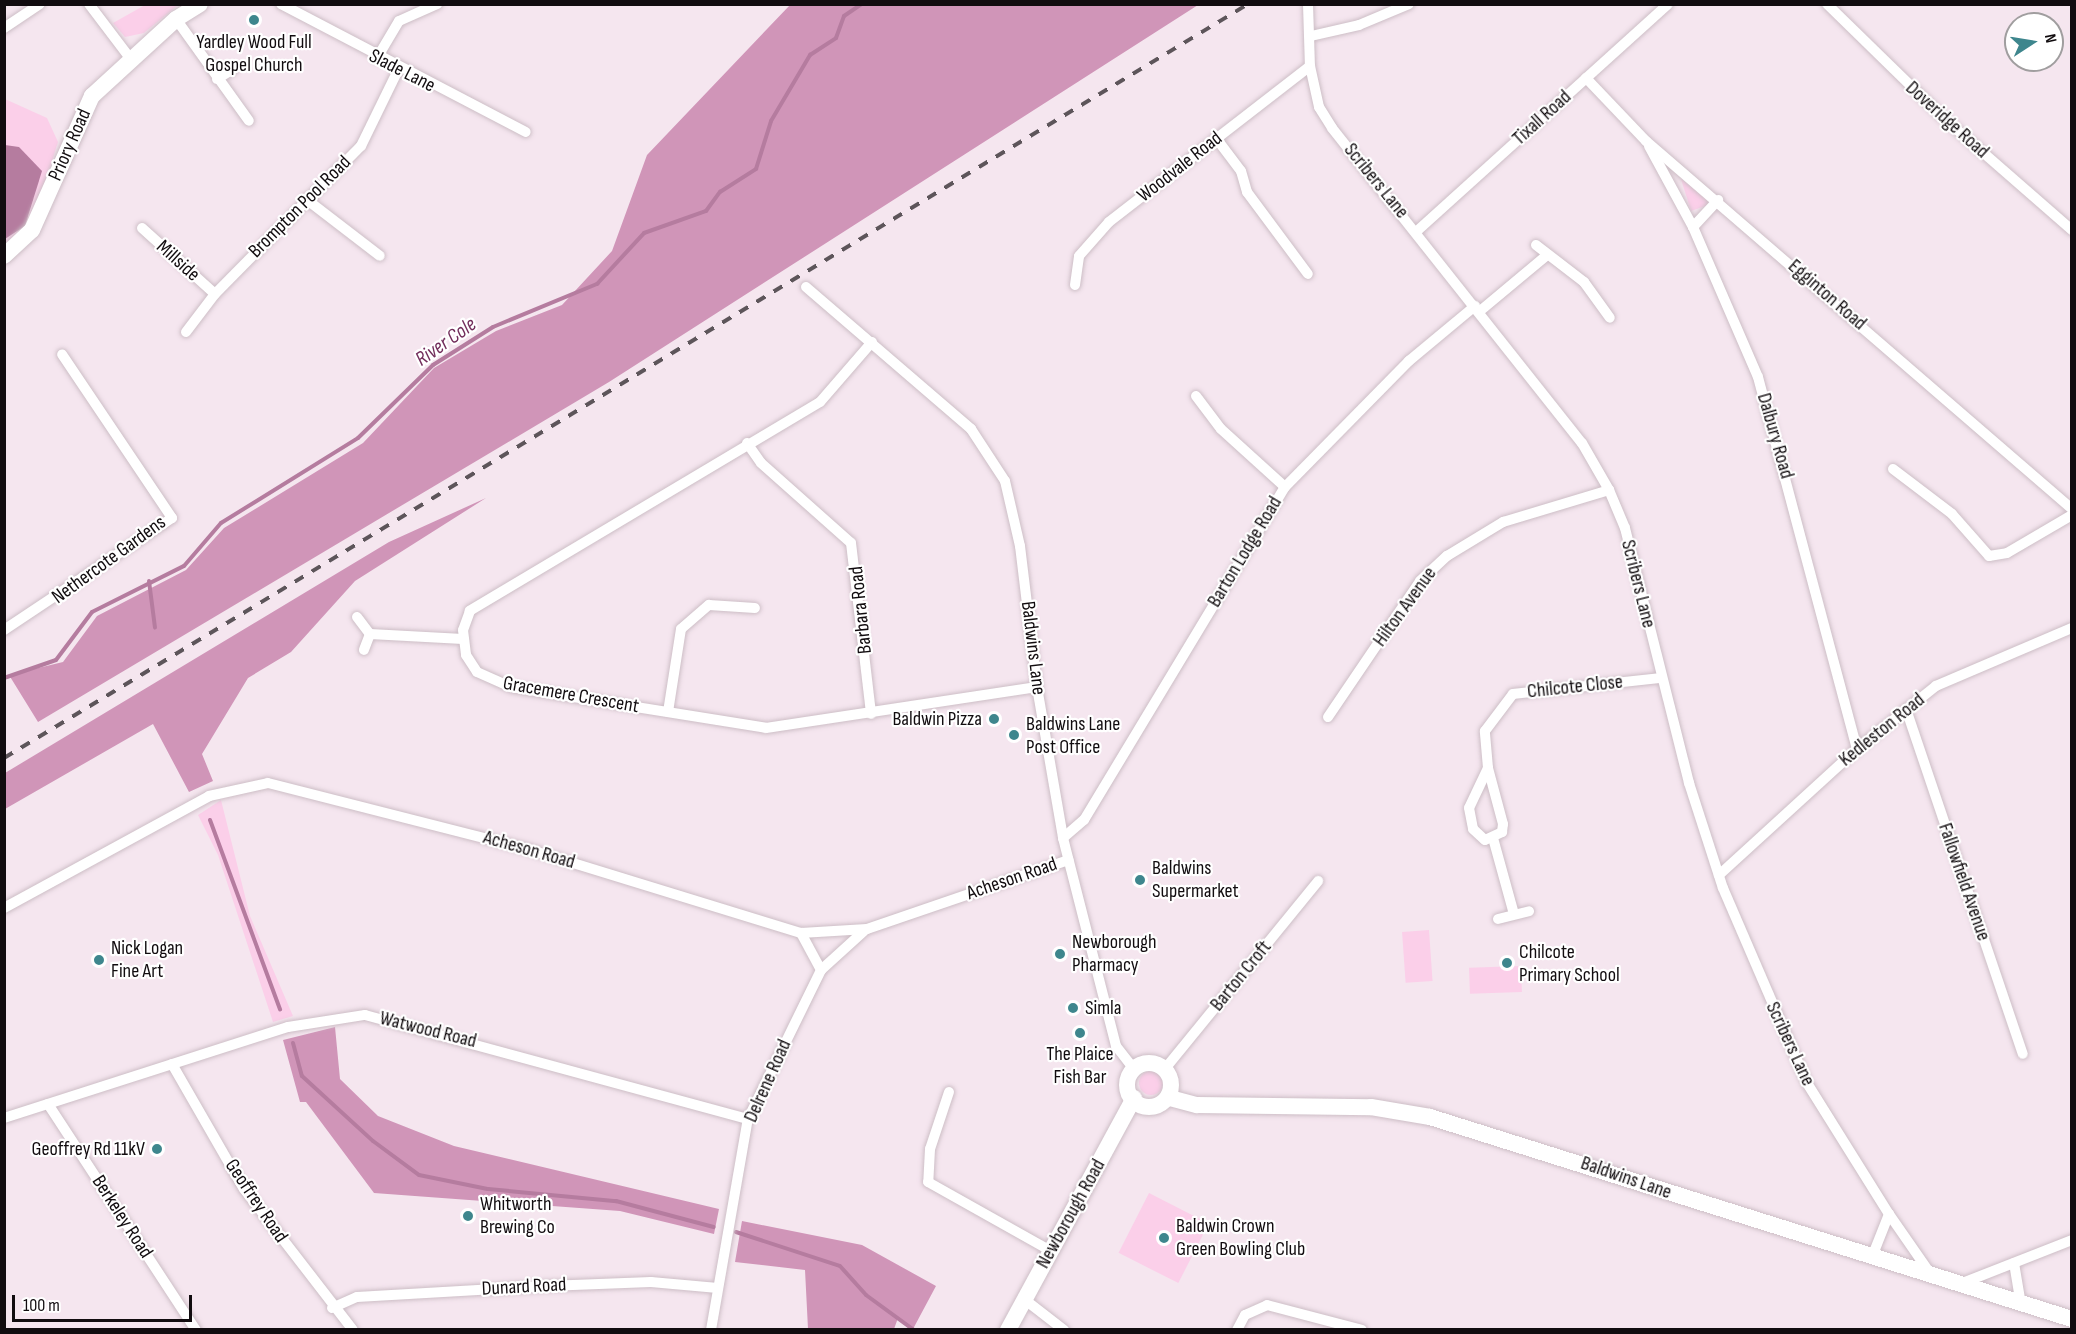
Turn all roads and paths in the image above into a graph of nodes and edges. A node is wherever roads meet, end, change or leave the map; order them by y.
1 (40, 4) edge
2 (89, 4) edge
3 (200, 4) edge
4 (281, 4) edge
5 (436, 4) edge
6 (1308, 4) edge
7 (1409, 4) edge
8 (1668, 4) edge
9 (1827, 4) edge
10 (180, 12) edge
11 (4, 28) edge
12 (1311, 36) junction
13 (129, 58) junction
14 (377, 58) junction
15 (1310, 66) junction
16 (233, 69) dead end
17 (398, 70) junction
18 (1586, 78) junction
19 (217, 79) junction
20 (249, 121) dead end
21 (526, 132) dead end
22 (1216, 138) junction
23 (1646, 141) junction
24 (306, 199) junction
25 (1718, 200) junction
26 (1693, 227) junction
27 (142, 228) dead end
28 (2072, 230) edge
29 (1417, 231) junction
30 (1536, 245) dead end
31 (381, 255) dead end
32 (4, 256) edge
33 (1546, 256) junction
34 (1308, 274) dead end
35 (1074, 285) dead end
36 (806, 287) dead end
37 (215, 294) junction
38 (1478, 309) junction
39 (1610, 318) dead end
40 (186, 332) dead end
41 (872, 342) junction
42 (62, 354) dead end
43 (1196, 396) dead end
44 (747, 443) junction
45 (1893, 469) dead end
46 (1285, 487) junction
47 (1609, 490) junction
48 (2072, 509) edge
49 (2072, 515) edge
50 (755, 608) dead end
51 (357, 617) dead end
52 (2072, 628) edge
53 (4, 630) edge
54 (370, 634) junction
55 (463, 639) junction
56 (364, 650) dead end
57 (1661, 678) junction
58 (1037, 687) junction
59 (1906, 709) junction
60 (668, 712) junction
61 (871, 714) junction
62 (1328, 717) dead end
63 (1857, 749) junction
64 (1488, 768) junction
65 (1063, 838) junction
66 (1493, 838) junction
67 (1069, 860) junction
68 (1719, 875) junction
69 (1318, 881) dead end
70 (4, 908) edge
71 (1528, 911) dead end
72 (1514, 914) junction
73 (1498, 919) dead end
74 (867, 929) junction
75 (801, 933) junction
76 (821, 970) junction
77 (2023, 1054) dead end
78 (172, 1064) junction
79 (1133, 1068) junction
80 (1164, 1070) junction
81 (949, 1092) dead end
82 (1134, 1098) junction
83 (1170, 1098) junction
84 (48, 1104) junction
85 (4, 1119) edge
86 (748, 1119) junction
87 (1889, 1214) junction
88 (2072, 1240) edge
89 (1051, 1251) junction
90 (1872, 1257) junction
91 (2014, 1263) junction
92 (1933, 1277) junction
93 (1959, 1284) junction
94 (718, 1288) junction
95 (1023, 1299) junction
96 (2021, 1305) junction
97 (332, 1308) junction
98 (2072, 1319) edge
99 (196, 1329) edge
100 (353, 1329) edge
101 (711, 1329) edge
102 (1008, 1329) edge
103 (1064, 1329) edge
104 (1237, 1329) edge
105 (1362, 1329) edge

1 - 11 street
2 - 13 street
3 - 10 street, Priory Road
4 - 14 street, Slade Lane
5 - 14 street
6 - 12 street, Scribers Lane
7 - 12 street
8 - 18 street, Tixall Road
9 - 28 street, Doveridge Road
10 - 13 street, Priory Road
10 - 19 street
12 - 15 street, Scribers Lane
13 - 32 street, Priory Road
14 - 17 street, Slade Lane
15 - 22 street, Woodvale Road
15 - 29 street, Scribers Lane
16 - 19 street
17 - 21 street, Slade Lane
17 - 24 street, Brompton Pool Road
18 - 23 street, Egginton Road
18 - 29 street, Tixall Road
19 - 20 street
22 - 34 street
22 - 35 street, Woodvale Road
23 - 25 street, Egginton Road
23 - 26 street, Dalbury Road
24 - 31 street
24 - 37 street, Brompton Pool Road
25 - 26 street
25 - 48 street, Egginton Road
26 - 63 street, Dalbury Road
27 - 37 street, Millside
29 - 38 street, Scribers Lane
30 - 33 street
33 - 38 street, Barton Lodge Road
33 - 39 street
36 - 41 street, Baldwins Lane
37 - 40 street, Brompton Pool Road
38 - 46 street, Barton Lodge Road
38 - 47 street, Scribers Lane
41 - 44 street
41 - 58 street, Baldwins Lane
42 - 53 street, Nethercote Gardens
43 - 46 street
44 - 55 street
44 - 61 street, Barbara Road
45 - 49 street
46 - 65 street, Barton Lodge Road
47 - 57 street, Scribers Lane
47 - 62 street, Hilton Avenue
50 - 60 street
51 - 54 street
52 - 59 street, Kedleston Road
54 - 55 street
54 - 56 street
55 - 60 street, Gracemere Crescent
57 - 64 street, Chilcote Close
57 - 68 street, Scribers Lane
58 - 61 street, Gracemere Crescent
58 - 65 street, Baldwins Lane
59 - 63 street, Kedleston Road
59 - 77 street, Fallowfield Avenue
60 - 61 street, Gracemere Crescent
63 - 68 street, Kedleston Road
64 - 66 street, Chilcote Close
64 - 66 street
65 - 67 street, Baldwins Lane
66 - 72 street, Chilcote Close
67 - 74 street, Acheson Road
67 - 79 street, Baldwins Lane
68 - 87 street, Scribers Lane
69 - 80 street, Barton Croft
70 - 75 street, Acheson Road
71 - 72 street
72 - 73 street
74 - 75 street, Acheson Road
74 - 76 street, Delrene Road
75 - 76 street
76 - 86 street, Delrene Road
78 - 84 street, Watwood Road
78 - 86 street, Watwood Road
78 - 97 street, Geoffrey Road
79 - 80 street
79 - 82 street
80 - 83 street
81 - 89 street
82 - 83 street
82 - 89 street, Newborough Road
83 - 90 street, Baldwins Lane
84 - 85 street, Watwood Road
84 - 99 street, Berkeley Road
86 - 94 street, Delrene Road
87 - 90 street
87 - 92 street, Scribers Lane
88 - 91 street
89 - 95 street, Newborough Road
90 - 92 street, Baldwins Lane
91 - 93 street
91 - 96 street
92 - 93 street, Baldwins Lane
93 - 96 street, Baldwins Lane
94 - 97 street, Dunard Road
94 - 101 street, Delrene Road
95 - 102 street, Newborough Road
95 - 103 street
96 - 98 street, Baldwins Lane
97 - 100 street, Geoffrey Road
104 - 105 street

